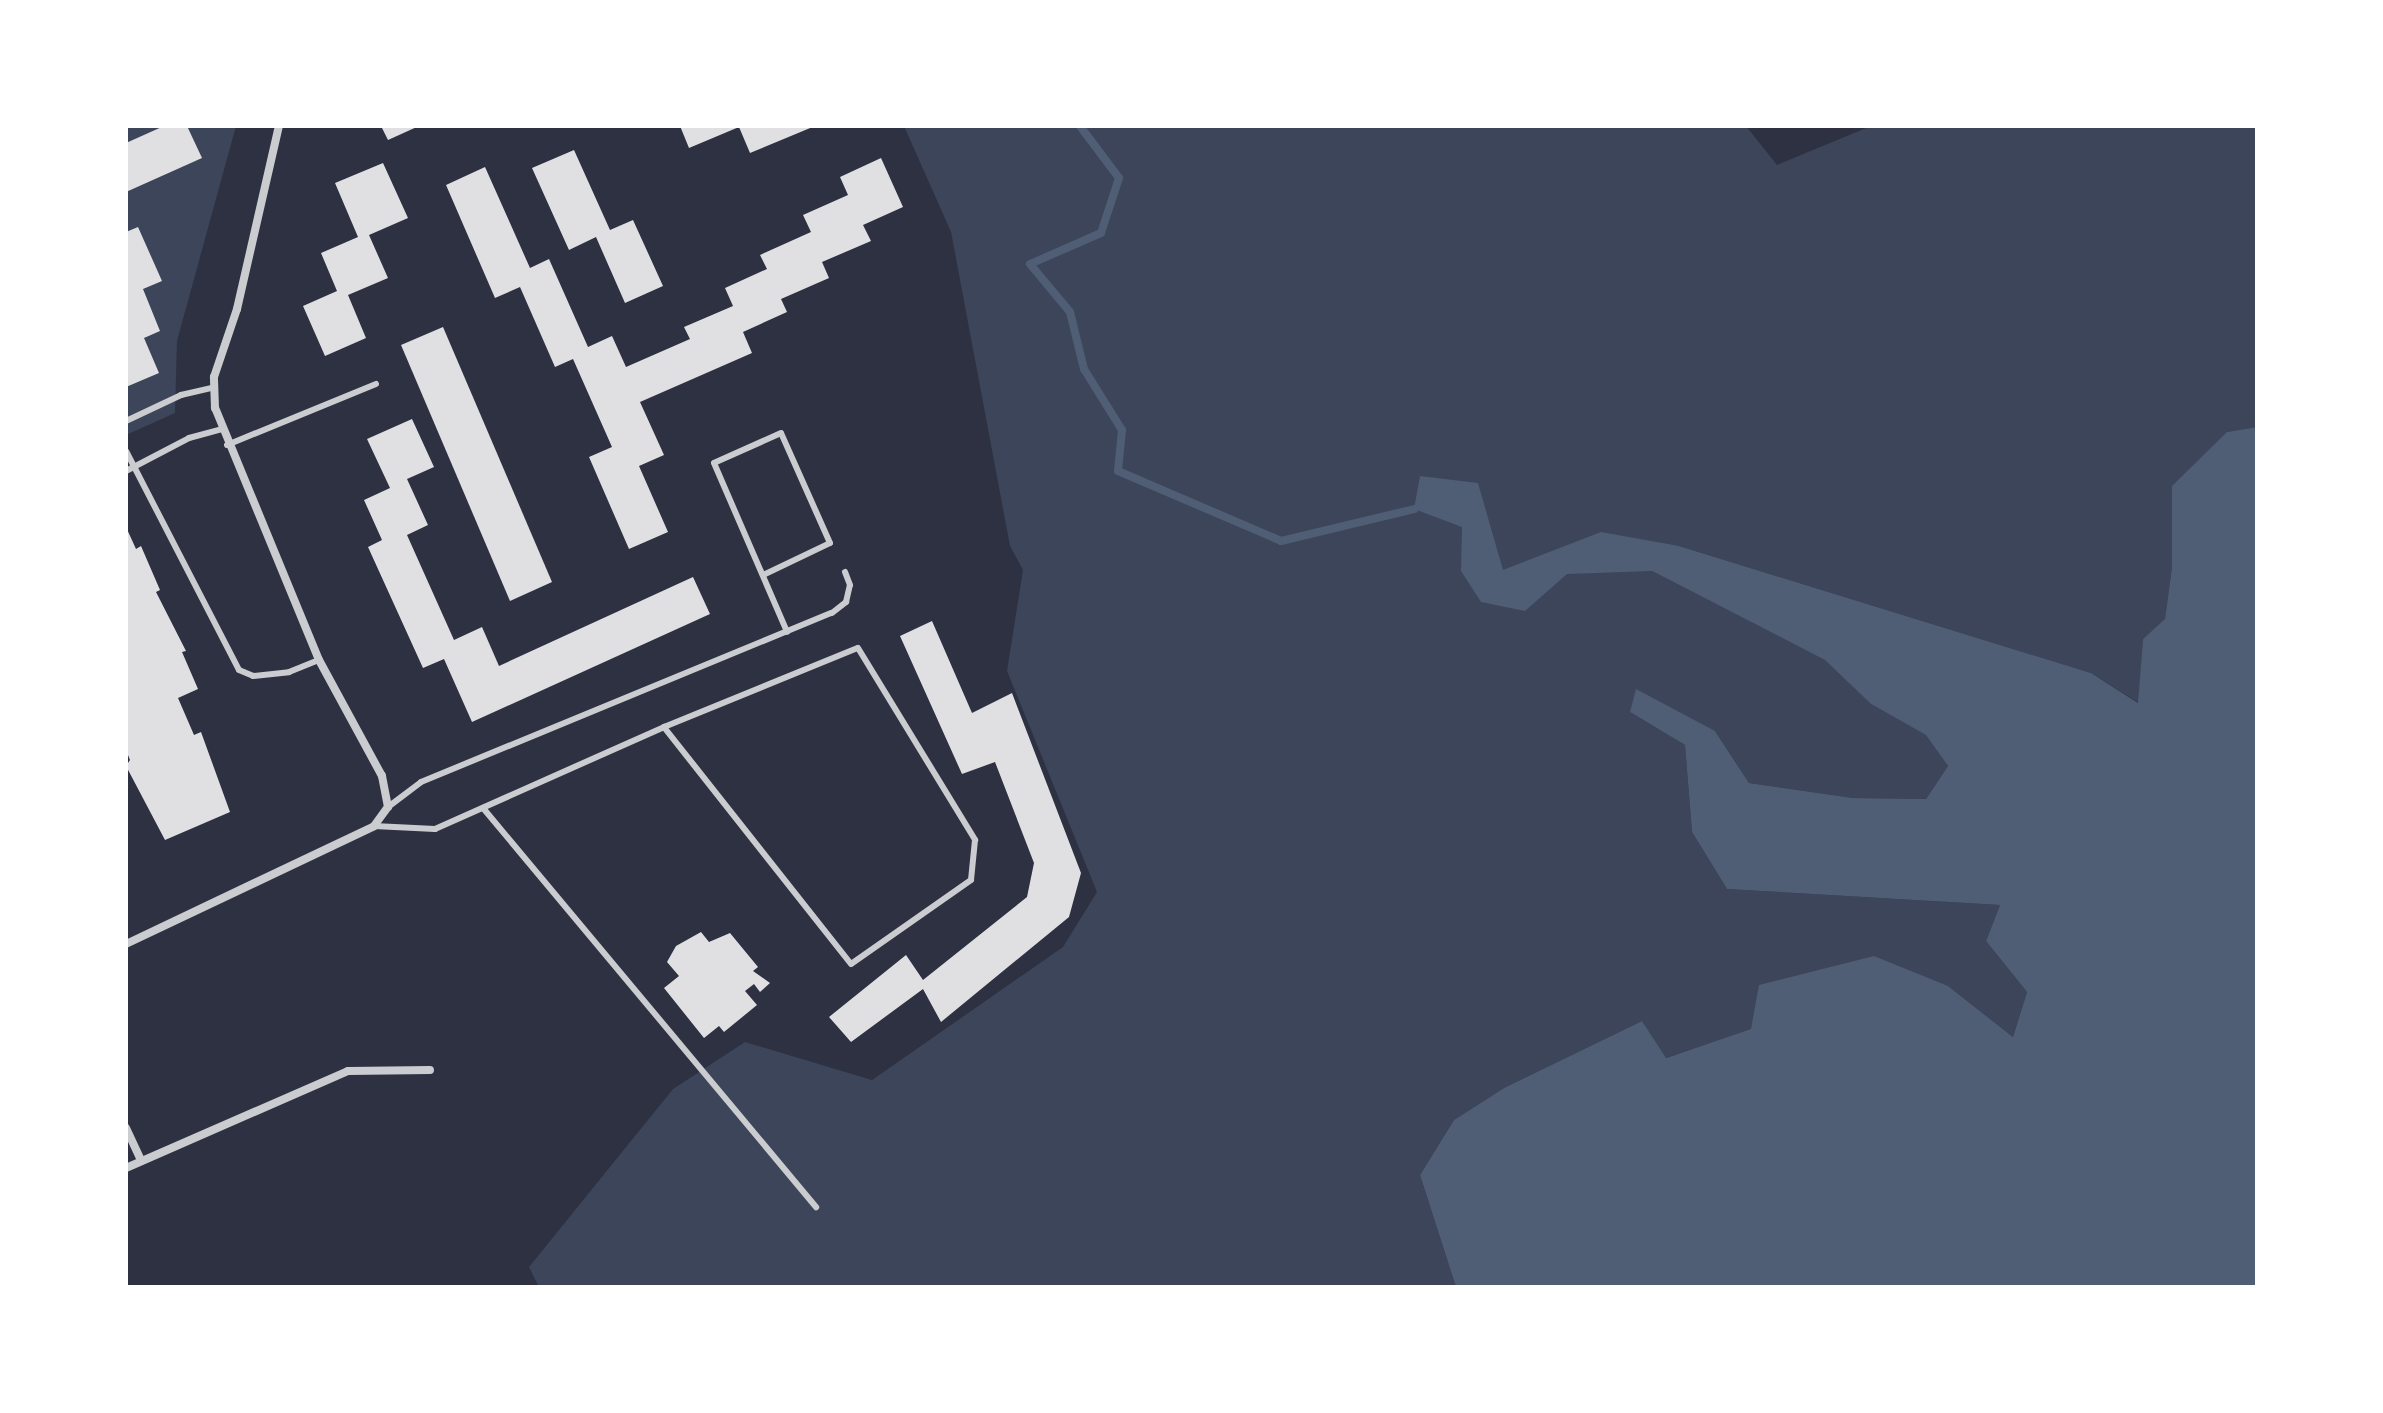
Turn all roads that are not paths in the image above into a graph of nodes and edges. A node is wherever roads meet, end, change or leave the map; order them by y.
1 (279, 126) edge
2 (376, 384) dead end
3 (215, 387) junction
4 (126, 421) edge
5 (222, 429) junction
6 (227, 445) junction
7 (126, 451) edge
8 (130, 469) edge
9 (845, 572) dead end
10 (763, 575) junction
11 (787, 632) junction
12 (319, 660) junction
13 (664, 727) junction
14 (388, 807) junction
15 (483, 808) junction
16 (374, 826) junction
17 (126, 944) edge
18 (430, 1070) dead end
19 (126, 1128) edge
20 (141, 1160) junction
21 (126, 1168) edge
22 (816, 1207) dead end

1 - 3 street
2 - 6 lane
3 - 4 lane
3 - 5 street
5 - 6 street
5 - 8 lane
6 - 12 street
7 - 8 lane
8 - 12 lane
9 - 11 lane
10 - 10 lane
10 - 11 lane
11 - 14 lane
12 - 14 street
13 - 13 lane
13 - 15 lane
14 - 16 street
15 - 16 lane
15 - 22 lane
16 - 17 street
18 - 20 street
19 - 20 street
20 - 21 street

